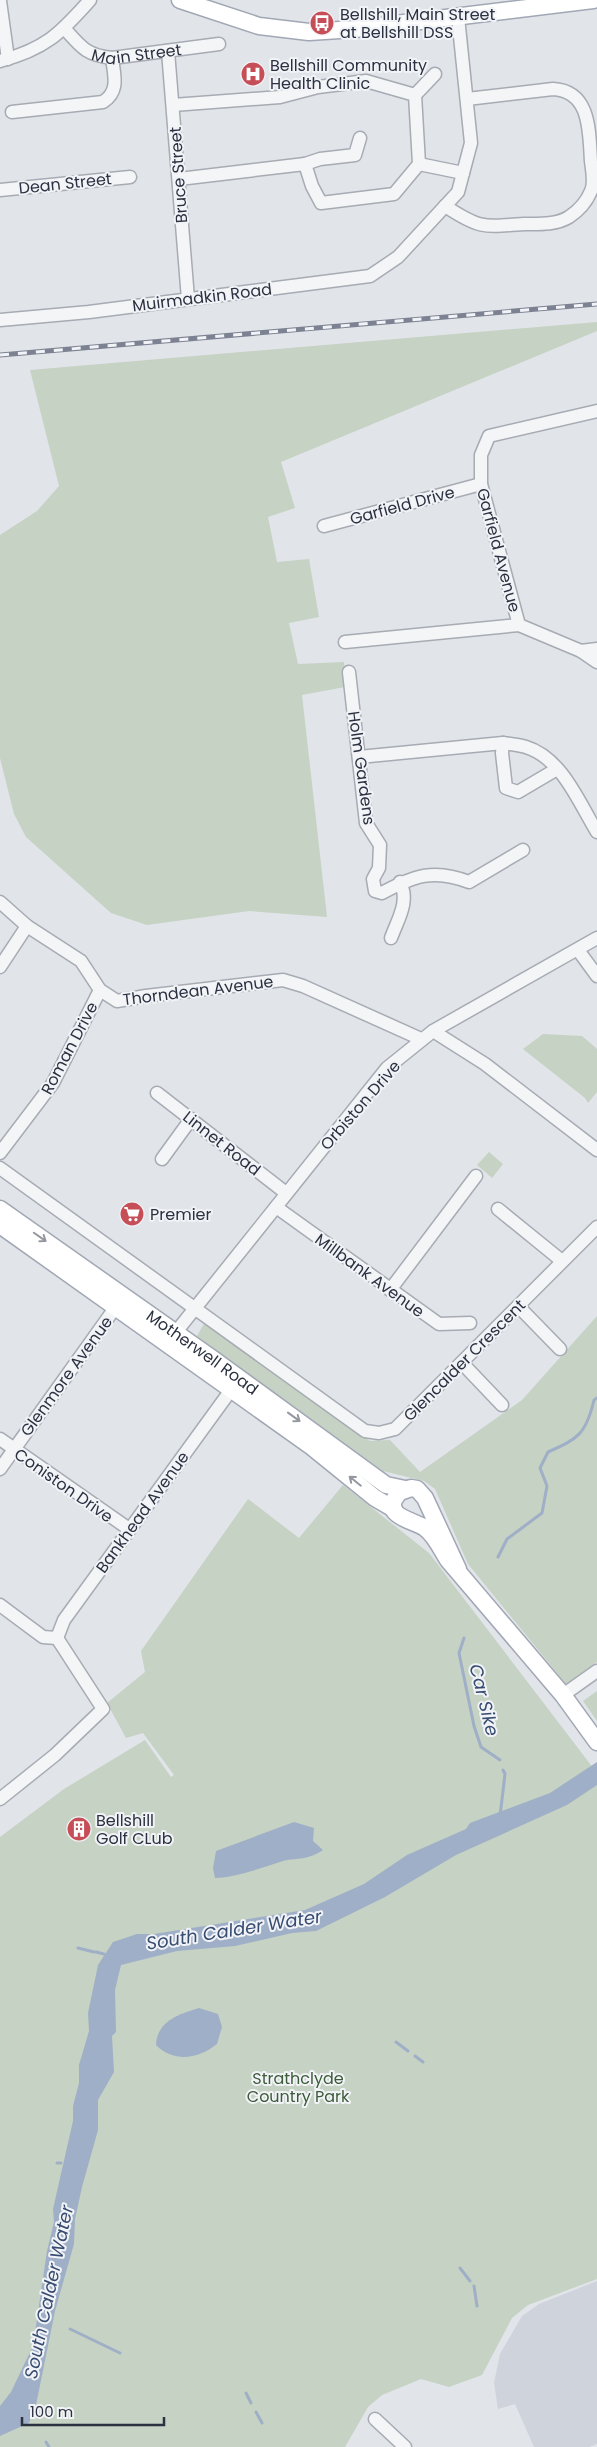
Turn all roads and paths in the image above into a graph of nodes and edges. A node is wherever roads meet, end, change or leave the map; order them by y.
1 (90, 0) edge
2 (180, 0) edge
3 (592, 0) edge
4 (0, 1) edge
5 (576, 4) junction
6 (597, 7) edge
7 (458, 17) junction
8 (65, 29) junction
9 (220, 44) dead end
10 (168, 51) junction
11 (112, 58) junction
12 (4, 60) edge
13 (435, 74) dead end
14 (415, 95) junction
15 (467, 99) junction
16 (173, 105) junction
17 (12, 112) dead end
18 (360, 138) dead end
19 (304, 164) junction
20 (419, 164) junction
21 (463, 173) junction
22 (130, 177) dead end
23 (179, 179) junction
24 (0, 190) edge
25 (445, 206) junction
26 (188, 299) junction
27 (0, 320) edge
28 (597, 411) edge
29 (480, 484) junction
30 (324, 526) dead end
31 (519, 626) junction
32 (345, 642) dead end
33 (597, 649) edge
34 (581, 651) junction
35 (597, 662) edge
36 (350, 672) dead end
37 (503, 743) junction
38 (359, 757) junction
39 (557, 769) junction
40 (597, 832) edge
41 (523, 850) dead end
42 (400, 882) junction
43 (0, 902) edge
44 (27, 926) junction
45 (391, 938) dead end
46 (597, 938) edge
47 (578, 950) junction
48 (0, 967) edge
49 (597, 976) edge
50 (100, 990) junction
51 (433, 1031) junction
52 (422, 1039) junction
53 (157, 1092) dead end
54 (191, 1119) junction
55 (597, 1150) edge
56 (0, 1153) edge
57 (162, 1159) dead end
58 (0, 1168) edge
59 (476, 1176) dead end
60 (286, 1193) junction
61 (276, 1207) junction
62 (0, 1209) edge
63 (498, 1209) dead end
64 (0, 1226) edge
65 (597, 1227) edge
66 (562, 1261) junction
67 (390, 1290) junction
68 (518, 1306) junction
69 (115, 1308) junction
70 (193, 1309) junction
71 (470, 1323) dead end
72 (176, 1332) junction
73 (560, 1350) dead end
74 (462, 1363) junction
75 (231, 1390) junction
76 (502, 1405) dead end
77 (0, 1439) edge
78 (13, 1449) junction
79 (0, 1469) edge
80 (405, 1489) junction
81 (427, 1504) junction
82 (394, 1509) junction
83 (412, 1522) junction
84 (129, 1529) junction
85 (458, 1569) junction
86 (0, 1605) edge
87 (57, 1638) junction
88 (597, 1670) edge
89 (563, 1695) junction
90 (597, 1742) edge
91 (0, 1799) edge
92 (376, 2419) dead end
93 (405, 2447) edge

1 - 8 street
2 - 7 main road
3 - 5 main road
4 - 12 street
5 - 6 main road
5 - 7 main road
7 - 15 street, Muirmadkin Road
8 - 11 street, Main Street
8 - 12 street
9 - 10 street, Main Street
10 - 11 street, Main Street
10 - 16 street, Bruce Street
11 - 17 street
13 - 14 street
14 - 16 street
14 - 20 street
15 - 21 street, Muirmadkin Road
15 - 25 street
16 - 23 street, Bruce Street
18 - 19 street
19 - 20 street
19 - 23 street
20 - 21 street
21 - 25 street, Muirmadkin Road
22 - 24 street, Dean Street
23 - 26 street, Bruce Street
25 - 26 street, Muirmadkin Road
26 - 27 street, Muirmadkin Road
28 - 29 street, Garfield Avenue
29 - 30 street, Garfield Drive
29 - 31 street, Garfield Avenue
31 - 32 street
31 - 34 street
33 - 34 street
34 - 35 street
36 - 38 street, Holm Gardens
37 - 38 street
37 - 39 street
37 - 39 street
38 - 42 street, Holm Gardens
39 - 40 street
41 - 42 street, Holm Gardens
42 - 45 street
43 - 44 street, Thorndean Avenue
44 - 48 street
44 - 50 street, Thorndean Avenue
46 - 47 street, Orbiston Drive
47 - 49 street
47 - 51 street, Orbiston Drive
50 - 52 street, Thorndean Avenue
50 - 56 street, Roman Drive
51 - 52 street, Orbiston Drive
51 - 55 street
52 - 60 street, Orbiston Drive
53 - 54 street, Linnet Road
54 - 57 street
54 - 60 street, Linnet Road
58 - 70 street, Motherwell Road
59 - 67 street
60 - 61 street, Orbiston Drive
61 - 67 street, Millbank Avenue
61 - 70 street, Orbiston Drive
62 -> 72 main road, Motherwell Road
63 - 66 street
64 - 69 main road, Motherwell Road
65 - 66 street, Glencalder Crescent
66 - 68 street, Glencalder Crescent
67 - 71 street, Millbank Avenue
68 - 73 street
68 - 74 street, Glencalder Crescent
69 - 75 main road, Motherwell Road
69 - 78 street, Glenmore Avenue
70 - 72 street, Orbiston Drive
70 - 74 street, Glencalder Crescent
72 -> 80 main road, Motherwell Road
74 - 76 street
82 -> 75 main road, Motherwell Road
75 - 84 street, Bankhead Avenue
77 - 78 street, Coniston Drive
78 - 79 street, Glenmore Avenue
78 - 84 street, Coniston Drive
80 - 81 main road
80 - 82 main road
81 - 83 main road
81 - 85 main road
82 - 83 main road
83 - 85 main road
84 - 87 street, Bankhead Avenue
85 - 89 main road
86 - 87 street
87 - 91 street
88 - 89 street
89 - 90 main road
92 - 93 street

